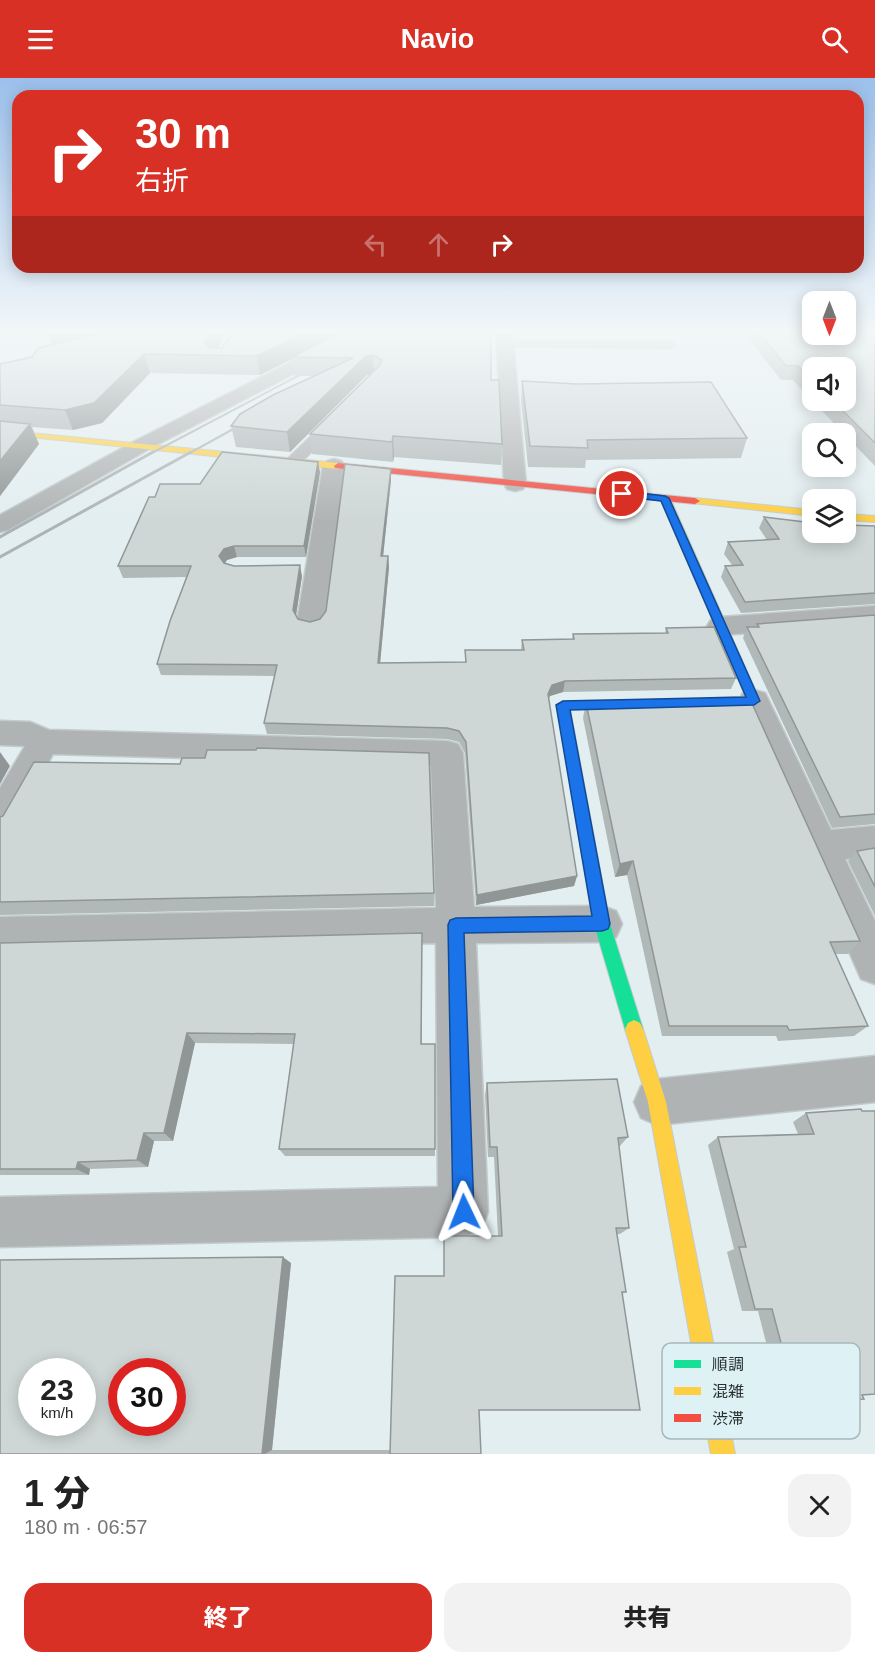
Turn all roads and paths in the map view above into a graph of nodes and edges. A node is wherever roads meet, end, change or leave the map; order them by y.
1 (241, 394) edge
2 (508, 394) edge
3 (350, 404) edge
4 (0, 432) edge
5 (142, 445) junction
6 (294, 461) junction
7 (334, 465) junction
8 (515, 484) junction
9 (665, 498) junction
10 (802, 512) edge
11 (856, 517) edge
12 (875, 519) edge
13 (0, 525) edge
14 (875, 615) edge
15 (311, 622) edge
16 (721, 626) junction
17 (754, 701) junction
18 (694, 702) edge
19 (646, 703) edge
20 (0, 734) edge
21 (44, 742) junction
22 (0, 819) edge
23 (875, 841) edge
24 (820, 846) junction
25 (602, 924) junction
26 (456, 925) junction
27 (0, 935) edge
28 (875, 965) edge
29 (875, 1079) edge
30 (657, 1102) junction
31 (0, 1222) edge
32 (702, 1343) edge
33 (720, 1439) edge
34 (723, 1454) edge

1 - 5 street
2 - 8 street
3 - 6 lane
4 - 5 street
5 - 6 street
5 - 13 street
6 - 7 street
7 - 8 street
7 - 15 street
8 - 9 street
9 - 10 street
9 - 16 street
11 - 12 street
14 - 16 street
16 - 17 street
17 - 18 street
17 - 24 street
19 - 25 street
20 - 21 street
21 - 22 street
21 - 26 street
23 - 24 street
24 - 28 street
25 - 26 street
25 - 30 street
26 - 27 street
26 - 31 street
29 - 30 street
30 - 32 street
33 - 34 street

